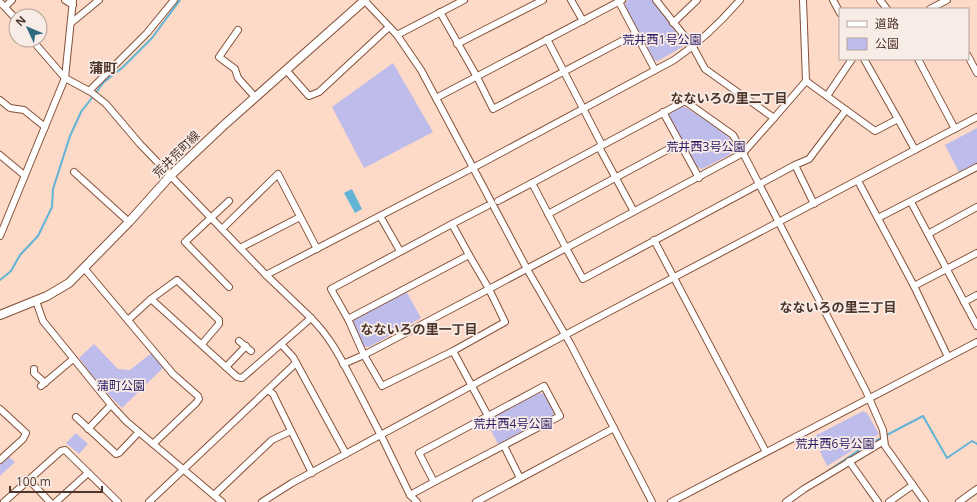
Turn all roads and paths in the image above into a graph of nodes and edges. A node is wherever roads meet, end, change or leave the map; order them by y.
1 (12, 0) edge
2 (65, 0) edge
3 (99, 0) edge
4 (174, 0) edge
5 (365, 0) edge
6 (464, 0) edge
7 (525, 0) edge
8 (543, 0) edge
9 (571, 0) edge
10 (656, 0) edge
11 (696, 0) edge
12 (740, 0) edge
13 (803, 0) edge
14 (833, 0) edge
15 (880, 0) edge
16 (947, 0) edge
17 (621, 1) edge
18 (73, 3) edge
19 (941, 4) edge
20 (2, 6) edge
21 (529, 7) junction
22 (887, 8) edge
23 (839, 11) edge
24 (440, 12) junction
25 (583, 21) junction
26 (71, 23) junction
27 (673, 23) junction
28 (389, 27) junction
29 (238, 30) dead end
30 (635, 34) junction
31 (397, 35) junction
32 (547, 40) junction
33 (458, 44) junction
34 (693, 47) junction
35 (39, 48) edge
36 (969, 58) edge
37 (851, 60) edge
38 (865, 60) edge
39 (919, 60) edge
40 (286, 70) junction
41 (655, 70) junction
42 (564, 71) junction
43 (977, 73) edge
44 (477, 77) junction
45 (65, 78) junction
46 (806, 81) junction
47 (90, 92) junction
48 (827, 96) junction
49 (255, 97) junction
50 (436, 98) junction
51 (0, 100) edge
52 (584, 108) junction
53 (846, 110) junction
54 (663, 112) junction
55 (977, 117) edge
56 (774, 118) junction
57 (898, 119) junction
58 (45, 127) junction
59 (955, 129) junction
60 (680, 143) junction
61 (600, 146) junction
62 (915, 150) junction
63 (743, 153) junction
64 (2, 157) edge
65 (0, 164) edge
66 (795, 165) junction
67 (977, 167) edge
68 (472, 168) junction
69 (74, 172) dead end
70 (24, 175) junction
71 (171, 175) junction
72 (615, 178) junction
73 (699, 178) junction
74 (858, 181) junction
75 (532, 184) junction
76 (759, 184) junction
77 (229, 201) dead end
78 (498, 201) dead end
79 (911, 202) junction
80 (814, 204) junction
81 (487, 206) dead end
82 (977, 207) edge
83 (632, 208) dead end
84 (548, 214) junction
85 (380, 216) junction
86 (210, 217) junction
87 (300, 217) junction
88 (878, 218) junction
89 (129, 222) junction
90 (780, 222) junction
91 (452, 224) junction
92 (222, 229) junction
93 (928, 234) junction
94 (0, 236) edge
95 (654, 240) junction
96 (240, 248) junction
97 (566, 248) junction
98 (317, 249) junction
99 (400, 251) junction
100 (977, 253) edge
101 (469, 255) junction
102 (84, 268) junction
103 (527, 269) junction
104 (947, 269) junction
105 (266, 275) junction
106 (674, 277) junction
107 (914, 286) junction
108 (229, 287) dead end
109 (489, 290) junction
110 (977, 295) edge
111 (151, 299) junction
112 (36, 301) junction
113 (964, 302) junction
114 (0, 315) edge
115 (311, 318) junction
116 (128, 320) junction
117 (348, 320) junction
118 (977, 326) edge
119 (565, 335) junction
120 (240, 341) dead end
121 (977, 342) edge
122 (202, 344) junction
123 (281, 344) junction
124 (246, 346) junction
125 (453, 351) junction
126 (251, 352) dead end
127 (364, 355) junction
128 (948, 357) junction
129 (73, 359) junction
130 (296, 363) junction
131 (343, 364) junction
132 (226, 367) junction
133 (34, 369) dead end
134 (472, 386) junction
135 (268, 390) junction
136 (869, 398) junction
137 (110, 405) junction
138 (0, 409) edge
139 (488, 416) junction
140 (76, 417) dead end
141 (614, 428) junction
142 (88, 429) junction
143 (291, 431) junction
144 (139, 432) junction
145 (381, 434) junction
146 (884, 438) junction
147 (153, 444) junction
148 (504, 446) junction
149 (766, 452) junction
150 (346, 454) junction
151 (0, 460) edge
152 (849, 461) junction
153 (183, 469) junction
154 (312, 472) junction
155 (88, 473) junction
156 (520, 478) junction
157 (29, 480) junction
158 (434, 482) junction
159 (913, 485) junction
160 (977, 489) edge
161 (214, 495) junction
162 (410, 495) junction
163 (4, 502) edge
164 (50, 502) edge
165 (56, 502) edge
166 (118, 502) edge
167 (150, 502) edge
168 (222, 502) edge
169 (262, 502) edge
170 (417, 502) edge
171 (476, 502) edge
172 (652, 502) edge
173 (671, 502) edge
174 (786, 502) edge
175 (878, 502) edge
176 (889, 502) edge
177 (925, 502) edge
178 (959, 502) edge

1 - 20 street
2 - 18 street
3 - 26 street
4 - 47 street
5 - 28 street
5 - 40 main road, 荒井荒町線
6 - 24 street
7 - 21 street
8 - 21 street
9 - 25 street
10 - 27 street
11 - 27 street
12 - 34 street
13 - 46 street
14 - 23 street
15 - 22 street
16 - 19 street
17 - 25 street
17 - 30 street
18 - 26 street
21 - 33 street
24 - 31 street
24 - 33 street
25 - 32 street
26 - 45 street
27 - 34 street
28 - 31 street
28 - 40 street
29 - 49 street
30 - 41 street
30 - 42 street
31 - 50 street
32 - 42 street
32 - 44 street
33 - 44 street
34 - 41 street
34 - 56 street
35 - 45 street
36 - 43 street
37 - 48 street
38 - 57 street
39 - 59 street
40 - 49 main road, 荒井荒町線
41 - 52 street
42 - 44 street
42 - 52 street
44 - 50 street
45 - 47 street
45 - 58 street
46 - 48 street
46 - 56 street
47 - 71 street
48 - 53 street
49 - 71 main road, 荒井荒町線
50 - 68 street
51 - 58 street
52 - 61 street
52 - 68 street
53 - 57 street
53 - 66 street
54 - 60 street
54 - 61 street
54 - 63 street
55 - 59 street
56 - 63 street
57 - 62 street
58 - 70 street
59 - 62 street
60 - 72 street
60 - 73 street
61 - 72 street
61 - 75 street
62 - 74 street
63 - 73 street
63 - 76 street
64 - 65 street
64 - 70 street
66 - 76 street
66 - 80 street
67 - 79 street
68 - 85 street
68 - 103 street
69 - 89 street
70 - 94 street
71 - 86 street
71 - 89 main road, 荒井荒町線
72 - 83 street
72 - 84 street
73 - 97 street
74 - 80 street
74 - 88 street
75 - 78 street
75 - 84 street
76 - 90 street
76 - 95 street
77 - 86 street
79 - 88 street
79 - 93 street
80 - 90 street
81 - 91 street
82 - 93 street
84 - 97 street
85 - 98 street
85 - 99 street
86 - 92 street
86 - 108 street
87 - 92 street
87 - 96 street
87 - 98 street
88 - 107 street
89 - 102 main road, 荒井荒町線
90 - 106 street
90 - 136 street
91 - 99 street
91 - 101 street
92 - 96 street
93 - 104 street
95 - 97 street
95 - 106 street
96 - 105 street
97 - 103 street
98 - 105 street
99 - 117 street
100 - 104 street
101 - 109 street
101 - 117 street
102 - 112 main road, 荒井荒町線
102 - 116 street
103 - 109 street
103 - 119 street
104 - 107 street
104 - 113 street
105 - 115 street
106 - 119 street
106 - 149 street
107 - 128 street
109 - 125 street
109 - 127 street
110 - 113 street
111 - 116 street
111 - 122 street
111 - 122 street
112 - 114 main road, 荒井荒町線
112 - 129 street
113 - 118 street
115 - 123 street
115 - 131 street
116 - 147 street
117 - 127 street
119 - 134 street
119 - 141 street
120 - 124 street
121 - 128 street
122 - 132 street
123 - 130 street
123 - 132 street
124 - 126 street
124 - 132 street
125 - 127 street
125 - 134 street
127 - 131 street
128 - 136 street
129 - 133 street
129 - 137 street
130 - 135 street
130 - 150 street
131 - 145 street
134 - 139 street
134 - 145 street
135 - 143 street
135 - 153 street
136 - 146 street
136 - 149 street
137 - 142 street
137 - 144 street
138 - 151 street
139 - 148 street
139 - 158 street
140 - 142 street
141 - 156 street
141 - 172 street
142 - 144 street
143 - 154 street
143 - 161 street
144 - 147 street
145 - 150 street
145 - 162 street
146 - 152 street
146 - 159 street
147 - 153 street
148 - 156 street
148 - 158 street
149 - 173 street
150 - 154 street
152 - 174 street
152 - 175 street
153 - 161 street
153 - 167 street
154 - 169 street
155 - 157 street
155 - 165 street
155 - 166 street
156 - 171 street
157 - 163 street
157 - 164 street
158 - 162 street
159 - 176 street
159 - 177 street
160 - 178 street
161 - 168 street
162 - 170 street

